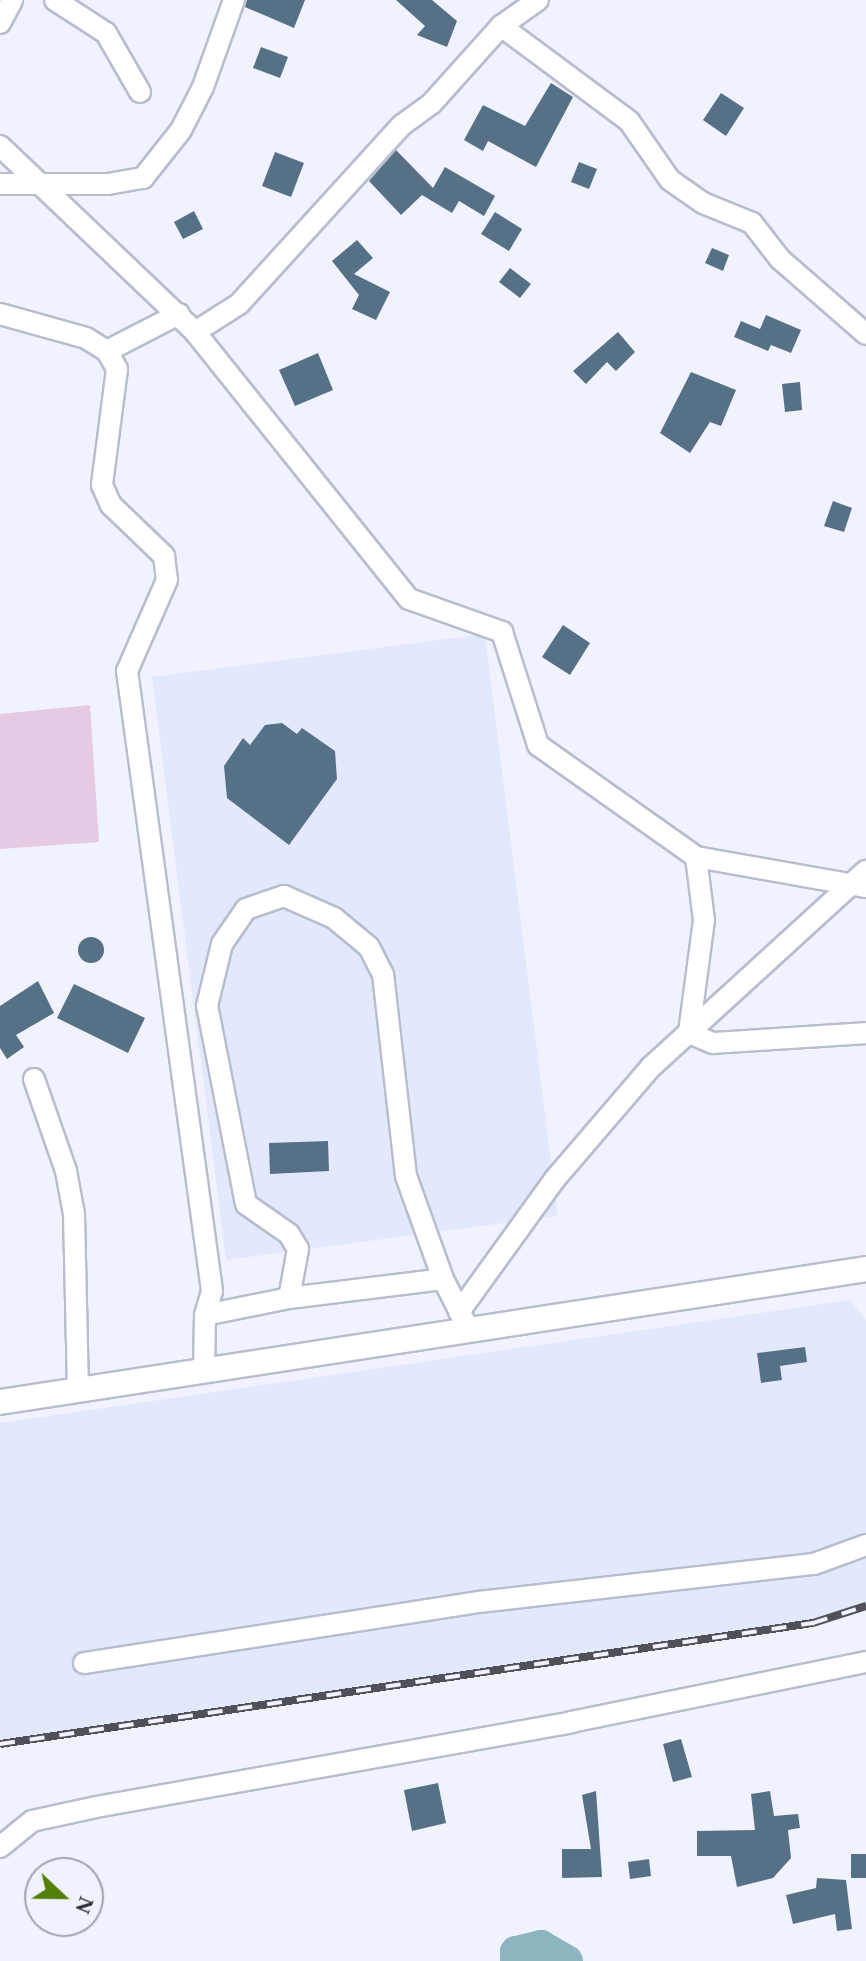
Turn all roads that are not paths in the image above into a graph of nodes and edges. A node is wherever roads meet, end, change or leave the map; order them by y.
1 (12, 0) edge
2 (55, 0) edge
3 (234, 0) edge
4 (538, 0) edge
5 (0, 23) edge
6 (501, 26) junction
7 (140, 92) dead end
8 (0, 146) edge
9 (0, 184) edge
10 (43, 186) junction
11 (0, 314) edge
12 (179, 314) junction
13 (195, 332) junction
14 (866, 334) edge
15 (107, 351) junction
16 (696, 857) junction
17 (861, 881) edge
18 (689, 1033) junction
19 (866, 1033) edge
20 (34, 1079) dead end
21 (866, 1269) edge
22 (443, 1279) junction
23 (289, 1298) junction
24 (205, 1315) junction
25 (464, 1321) junction
26 (204, 1371) junction
27 (78, 1390) junction
28 (0, 1402) edge
29 (866, 1545) edge
30 (866, 1662) edge
31 (84, 1663) dead end
32 (0, 1847) edge

1 - 5 street
2 - 7 street
3 - 10 street
4 - 6 street
6 - 13 street
6 - 14 street
8 - 10 street
9 - 10 street
10 - 12 street
11 - 15 street
12 - 13 street
12 - 15 street
13 - 16 street
15 - 24 street
16 - 17 street
16 - 18 street
17 - 18 street
18 - 19 street
18 - 25 street
20 - 27 street
21 - 25 main road
22 - 23 street
22 - 23 street
22 - 25 street
23 - 24 street
24 - 26 street
25 - 26 main road
26 - 27 main road
27 - 28 main road
29 - 31 street
30 - 32 street

